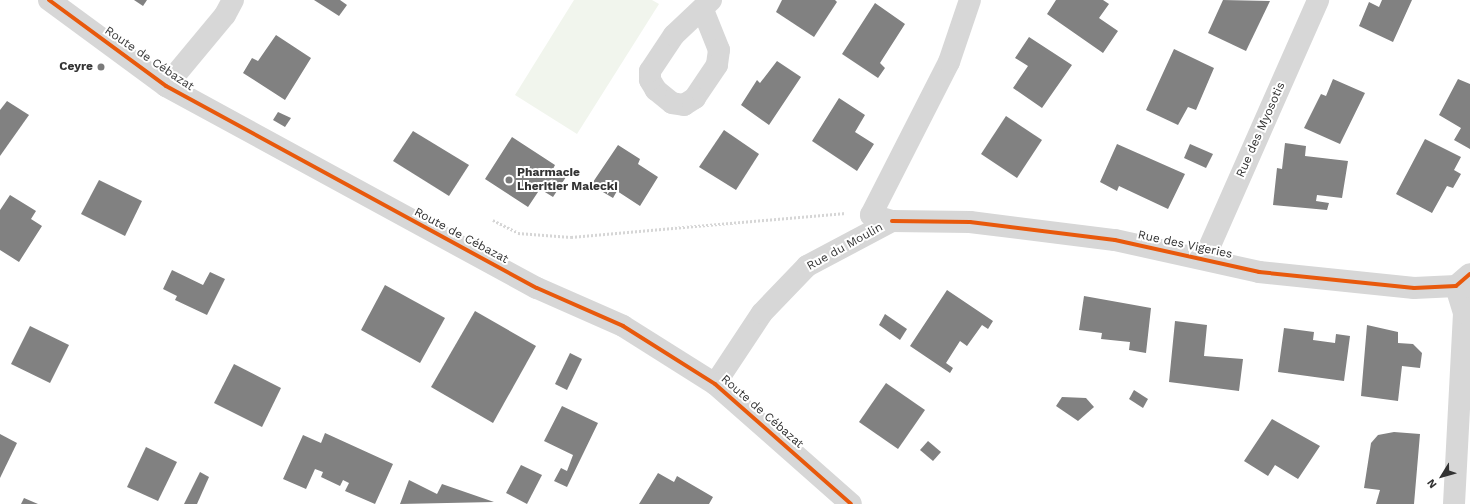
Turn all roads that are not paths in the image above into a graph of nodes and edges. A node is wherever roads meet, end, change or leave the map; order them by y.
1 (49, 0) edge
2 (233, 0) edge
3 (970, 0) edge
4 (1318, 0) edge
5 (166, 86) junction
6 (892, 221) junction
7 (1204, 259) junction
8 (1465, 282) edge
9 (715, 384) junction
10 (851, 504) edge
11 (1454, 504) edge

1 - 5 street, Route de Cébazat
2 - 5 street
3 - 6 street, Rue du Moulin
4 - 7 street, Rue des Myosotis
5 - 9 street, Route de Cébazat
6 - 7 street, Rue des Vigeries
6 - 9 street, Rue du Moulin
7 - 8 street, Rue des Vigeries
8 - 11 street
9 - 10 street, Route de Cébazat

